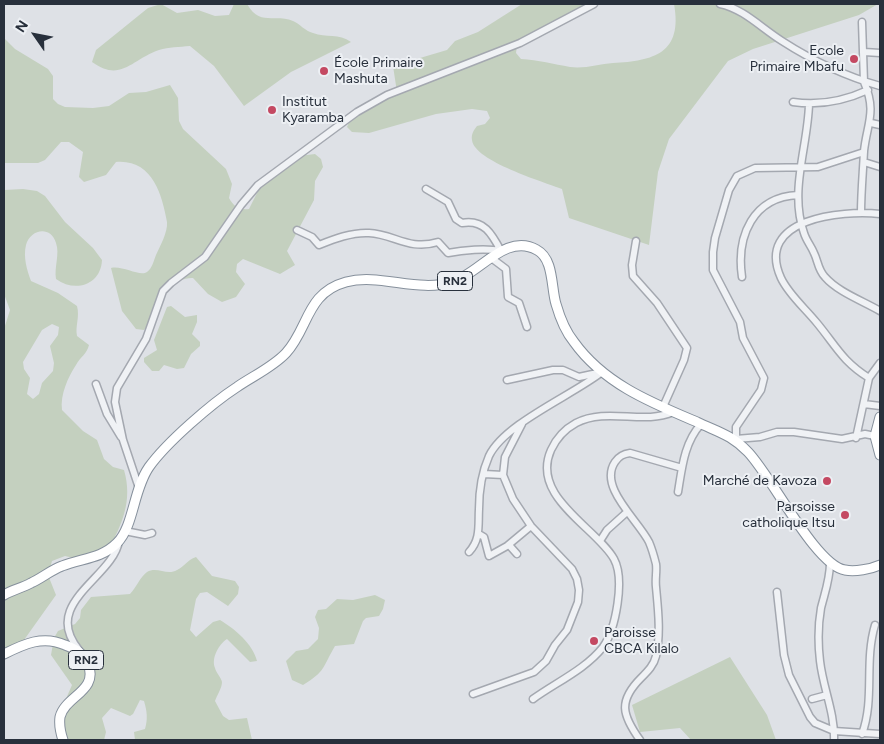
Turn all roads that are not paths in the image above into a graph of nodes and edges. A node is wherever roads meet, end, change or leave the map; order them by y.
1 (594, 4) edge
2 (720, 4) edge
3 (862, 22) dead end
4 (864, 52) junction
5 (880, 53) edge
6 (864, 82) junction
7 (880, 86) edge
8 (868, 90) junction
9 (793, 102) dead end
10 (808, 104) junction
11 (871, 122) junction
12 (880, 125) edge
13 (864, 152) junction
14 (864, 162) junction
15 (880, 166) edge
16 (801, 167) junction
17 (426, 188) dead end
18 (798, 195) junction
19 (860, 213) junction
20 (880, 214) edge
21 (801, 222) junction
22 (297, 230) dead end
23 (636, 241) dead end
24 (501, 251) junction
25 (490, 257) junction
26 (742, 277) dead end
27 (880, 311) edge
28 (527, 327) dead end
29 (880, 363) edge
30 (602, 372) junction
31 (539, 374) junction
32 (869, 378) junction
33 (507, 380) dead end
34 (536, 382) dead end
35 (96, 384) dead end
36 (864, 404) junction
37 (880, 406) edge
38 (663, 407) junction
39 (673, 412) junction
40 (880, 417) edge
41 (522, 424) junction
42 (701, 424) junction
43 (875, 436) junction
44 (856, 438) junction
45 (736, 439) junction
46 (123, 440) junction
47 (880, 455) edge
48 (682, 468) junction
49 (484, 474) junction
50 (503, 475) junction
51 (138, 484) junction
52 (678, 492) dead end
53 (627, 512) junction
54 (531, 526) junction
55 (125, 531) junction
56 (152, 533) dead end
57 (479, 534) junction
58 (119, 541) junction
59 (600, 541) junction
60 (509, 545) junction
61 (469, 552) dead end
62 (517, 554) dead end
63 (830, 563) junction
64 (880, 565) edge
65 (777, 592) dead end
66 (4, 595) edge
67 (875, 626) dead end
68 (4, 654) edge
69 (85, 657) junction
70 (473, 694) dead end
71 (827, 696) junction
72 (533, 699) dead end
73 (812, 699) dead end
74 (834, 731) junction
75 (862, 734) junction
76 (880, 734) edge
77 (63, 740) edge
78 (640, 740) edge
79 (834, 740) edge

1 - 46 street
2 - 6 street
3 - 4 street
4 - 5 street
4 - 6 street
6 - 7 street
6 - 8 street
8 - 10 street
8 - 11 street
9 - 10 street
10 - 16 street
11 - 12 street
11 - 13 street
13 - 14 street
13 - 16 street
14 - 15 street
14 - 19 street
16 - 18 street
16 - 45 street
17 - 24 street
18 - 21 street
18 - 26 street
19 - 20 street
19 - 21 street
21 - 27 street
21 - 32 street
22 - 24 street
23 - 38 street
24 - 25 highway, RN2
24 - 30 highway, RN2
25 - 28 street
25 - 51 highway, RN2
29 - 32 street
30 - 31 street
30 - 38 highway, RN2
30 - 41 street
31 - 33 street
31 - 34 street
32 - 36 street
35 - 46 street
36 - 37 street
36 - 44 street
38 - 39 highway, RN2
39 - 42 highway, RN2
39 - 59 street
40 - 43 highway
41 - 49 street
41 - 50 street
42 - 45 highway, RN2
42 - 48 street
43 - 44 street
43 - 47 highway
44 - 45 street
45 - 63 highway, RN2
46 - 51 street
48 - 52 street
48 - 53 street
49 - 50 street
49 - 57 street
50 - 54 street
51 - 55 highway, RN2
53 - 59 street
53 - 78 street
54 - 60 street
54 - 70 street
55 - 56 street
55 - 58 highway, RN2
57 - 60 street
57 - 61 street
58 - 66 highway, RN2
58 - 69 street
59 - 72 street
60 - 62 street
63 - 64 highway, RN2
63 - 71 street
65 - 74 street
67 - 75 street
68 - 69 highway, RN2
69 - 77 highway, RN2
71 - 73 street
71 - 74 street
74 - 75 street
74 - 79 street
75 - 76 street

